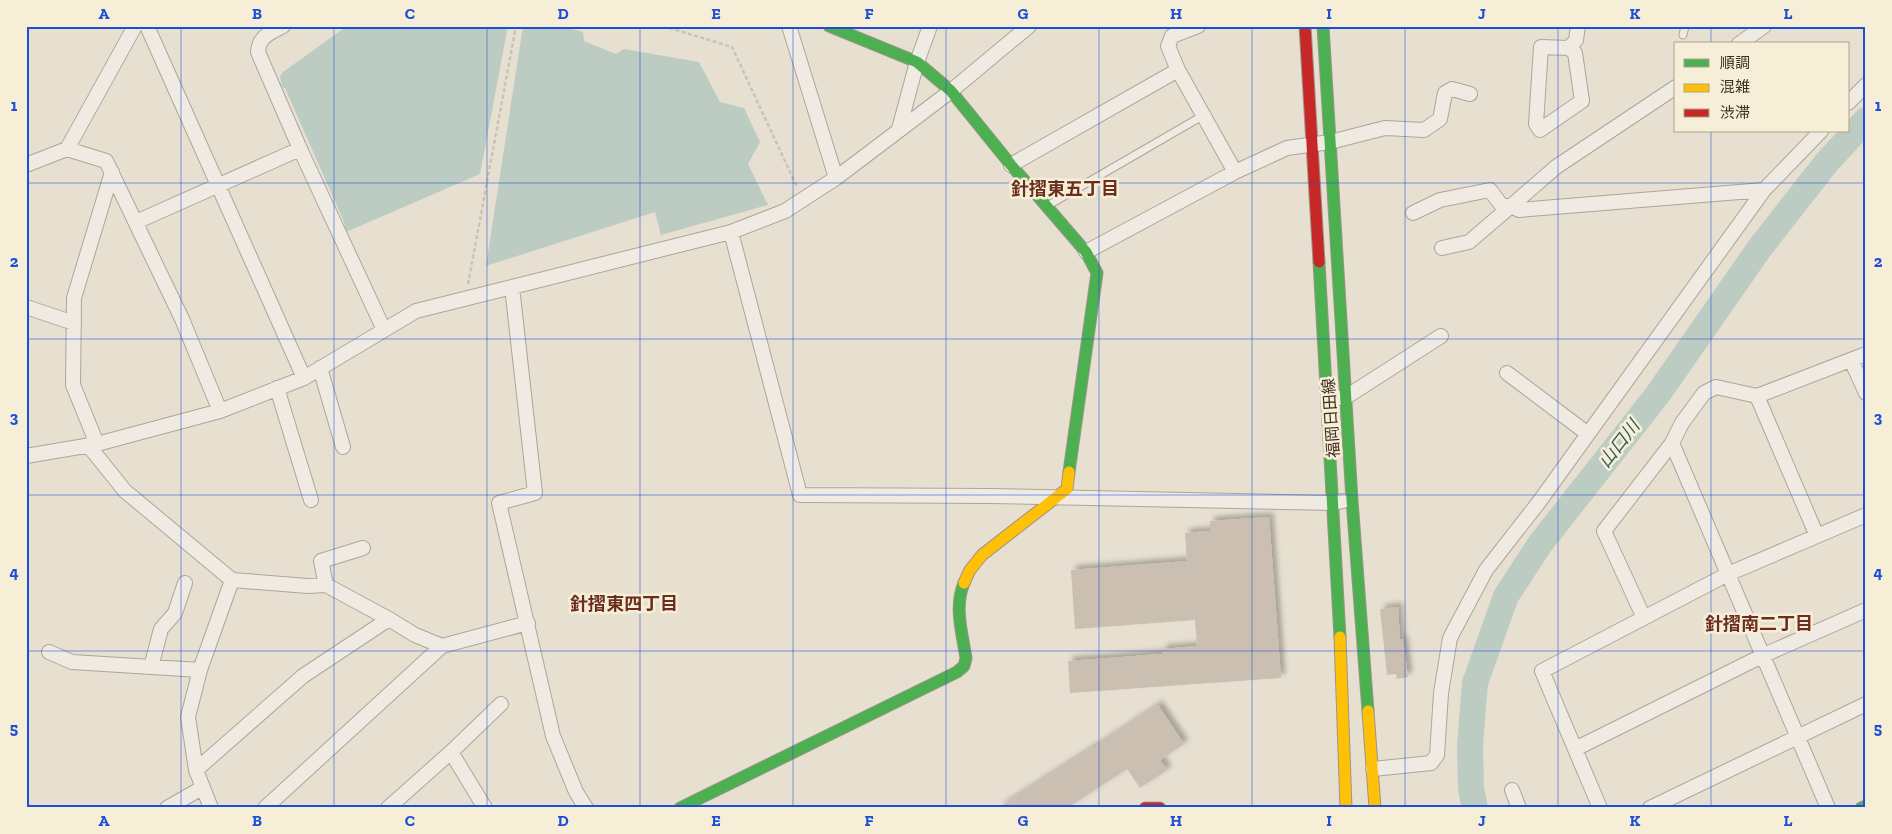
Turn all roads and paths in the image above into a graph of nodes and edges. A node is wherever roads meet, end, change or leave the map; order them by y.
1 (134, 26) edge
2 (147, 26) edge
3 (283, 26) edge
4 (516, 26) edge
5 (663, 26) edge
6 (789, 26) edge
7 (829, 26) edge
8 (930, 26) edge
9 (1029, 26) edge
10 (1198, 26) edge
11 (1305, 26) edge
12 (1323, 26) edge
13 (1578, 26) edge
14 (1685, 26) edge
15 (1764, 26) edge
16 (1683, 34) dead end
17 (1742, 42) edge
18 (1569, 48) junction
19 (917, 62) junction
20 (1178, 70) junction
21 (1866, 85) edge
22 (1674, 88) edge
23 (951, 91) junction
24 (1470, 94) dead end
25 (1850, 101) edge
26 (1204, 115) junction
27 (899, 129) junction
28 (1820, 132) edge
29 (1330, 142) junction
30 (1311, 145) junction
31 (66, 149) junction
32 (300, 149) junction
33 (26, 165) edge
34 (1011, 165) junction
35 (112, 172) junction
36 (1235, 172) junction
37 (836, 178) junction
38 (219, 186) junction
39 (1764, 190) junction
40 (803, 200) junction
41 (1046, 206) junction
42 (1511, 206) junction
43 (1413, 213) dead end
44 (136, 222) junction
45 (732, 232) junction
46 (1442, 248) dead end
47 (1086, 252) junction
48 (512, 287) junction
49 (466, 298) junction
50 (26, 307) edge
51 (74, 323) junction
52 (384, 330) junction
53 (1441, 336) dead end
54 (1866, 354) edge
55 (1851, 360) junction
56 (320, 368) junction
57 (1507, 373) dead end
58 (304, 378) junction
59 (277, 388) junction
60 (1866, 393) edge
61 (1757, 396) junction
62 (1346, 397) junction
63 (1328, 399) junction
64 (220, 411) junction
65 (1588, 434) junction
66 (1672, 443) junction
67 (92, 444) junction
68 (343, 447) dead end
69 (26, 456) edge
70 (1057, 498) junction
71 (311, 500) dead end
72 (1352, 500) junction
73 (1334, 503) junction
74 (1866, 515) edge
75 (1817, 536) junction
76 (363, 548) dead end
77 (1728, 574) junction
78 (232, 580) junction
79 (184, 584) dead end
80 (326, 586) junction
81 (1866, 610) edge
82 (1644, 618) junction
83 (389, 619) junction
84 (528, 623) junction
85 (442, 646) junction
86 (49, 652) dead end
87 (1764, 655) junction
88 (151, 667) junction
89 (200, 670) junction
90 (501, 704) dead end
91 (1866, 704) edge
92 (1798, 736) junction
93 (1575, 749) junction
94 (450, 752) junction
95 (1373, 769) junction
96 (196, 770) junction
97 (202, 788) junction
98 (1512, 790) dead end
99 (1866, 806) edge
100 (167, 808) edge
101 (211, 808) edge
102 (265, 808) edge
103 (388, 808) edge
104 (485, 808) edge
105 (586, 808) edge
106 (680, 808) edge
107 (1145, 808) edge
108 (1160, 808) edge
109 (1346, 808) edge
110 (1375, 808) edge
111 (1519, 808) edge
112 (1600, 808) edge
113 (1650, 808) edge
114 (1828, 808) edge
115 (1861, 808) edge

1 - 31 street
2 - 38 street
3 - 32 street
4 - 49 path
5 - 40 path
6 - 37 street
7 - 19 main road
8 - 19 street
9 - 23 street
10 - 20 street
11 - 30 main road, 福岡日田線
12 - 29 main road, 福岡日田線
13 - 18 street
14 - 16 lane
15 - 17 street
18 - 18 street
19 - 23 main road
19 - 27 street
20 - 26 street
20 - 34 street
21 - 25 street
22 - 42 street
23 - 27 street
23 - 34 main road
24 - 29 street
26 - 36 street
26 - 41 lane
27 - 37 street
28 - 39 street
29 - 30 street
29 - 62 main road, 福岡日田線
30 - 36 street
30 - 63 main road, 福岡日田線
31 - 33 street
31 - 35 street
32 - 38 street
32 - 52 street
34 - 41 main road
35 - 44 street
35 - 51 street
36 - 47 street
37 - 40 street
38 - 44 street
38 - 58 street
39 - 42 street
39 - 65 street
40 - 45 street
41 - 47 main road
42 - 43 street
42 - 46 street
44 - 64 street
45 - 48 street
45 - 70 street
47 - 70 main road
48 - 49 street
48 - 84 street
49 - 52 street
50 - 51 street
51 - 67 street
52 - 56 street
53 - 62 street
54 - 55 street
55 - 60 street
55 - 61 street
56 - 58 street
56 - 68 street
57 - 65 street
58 - 59 street
59 - 64 street
59 - 71 street
61 - 66 street
61 - 75 street
62 - 63 street
62 - 72 main road, 福岡日田線
63 - 73 main road, 福岡日田線
64 - 67 street
65 - 95 street
66 - 77 street
66 - 82 street
67 - 69 street
67 - 78 street
70 - 73 street
70 - 106 main road
72 - 73 street
72 - 95 main road, 福岡日田線
73 - 109 main road, 福岡日田線
74 - 75 street
75 - 77 street
76 - 80 street
77 - 82 street
77 - 87 street
78 - 80 street
78 - 89 street
79 - 88 street
80 - 83 street
81 - 87 street
82 - 93 street
83 - 85 street
83 - 96 street
84 - 85 street
84 - 105 street
85 - 102 street
86 - 88 street
87 - 92 street
87 - 93 street
88 - 89 street
89 - 96 street
90 - 94 street
91 - 92 street
92 - 113 street
92 - 114 street
93 - 112 street
94 - 103 street
94 - 104 street
95 - 110 main road, 福岡日田線
96 - 97 street
97 - 100 street
97 - 101 street
98 - 111 street
99 - 115 main road
107 - 108 main road

